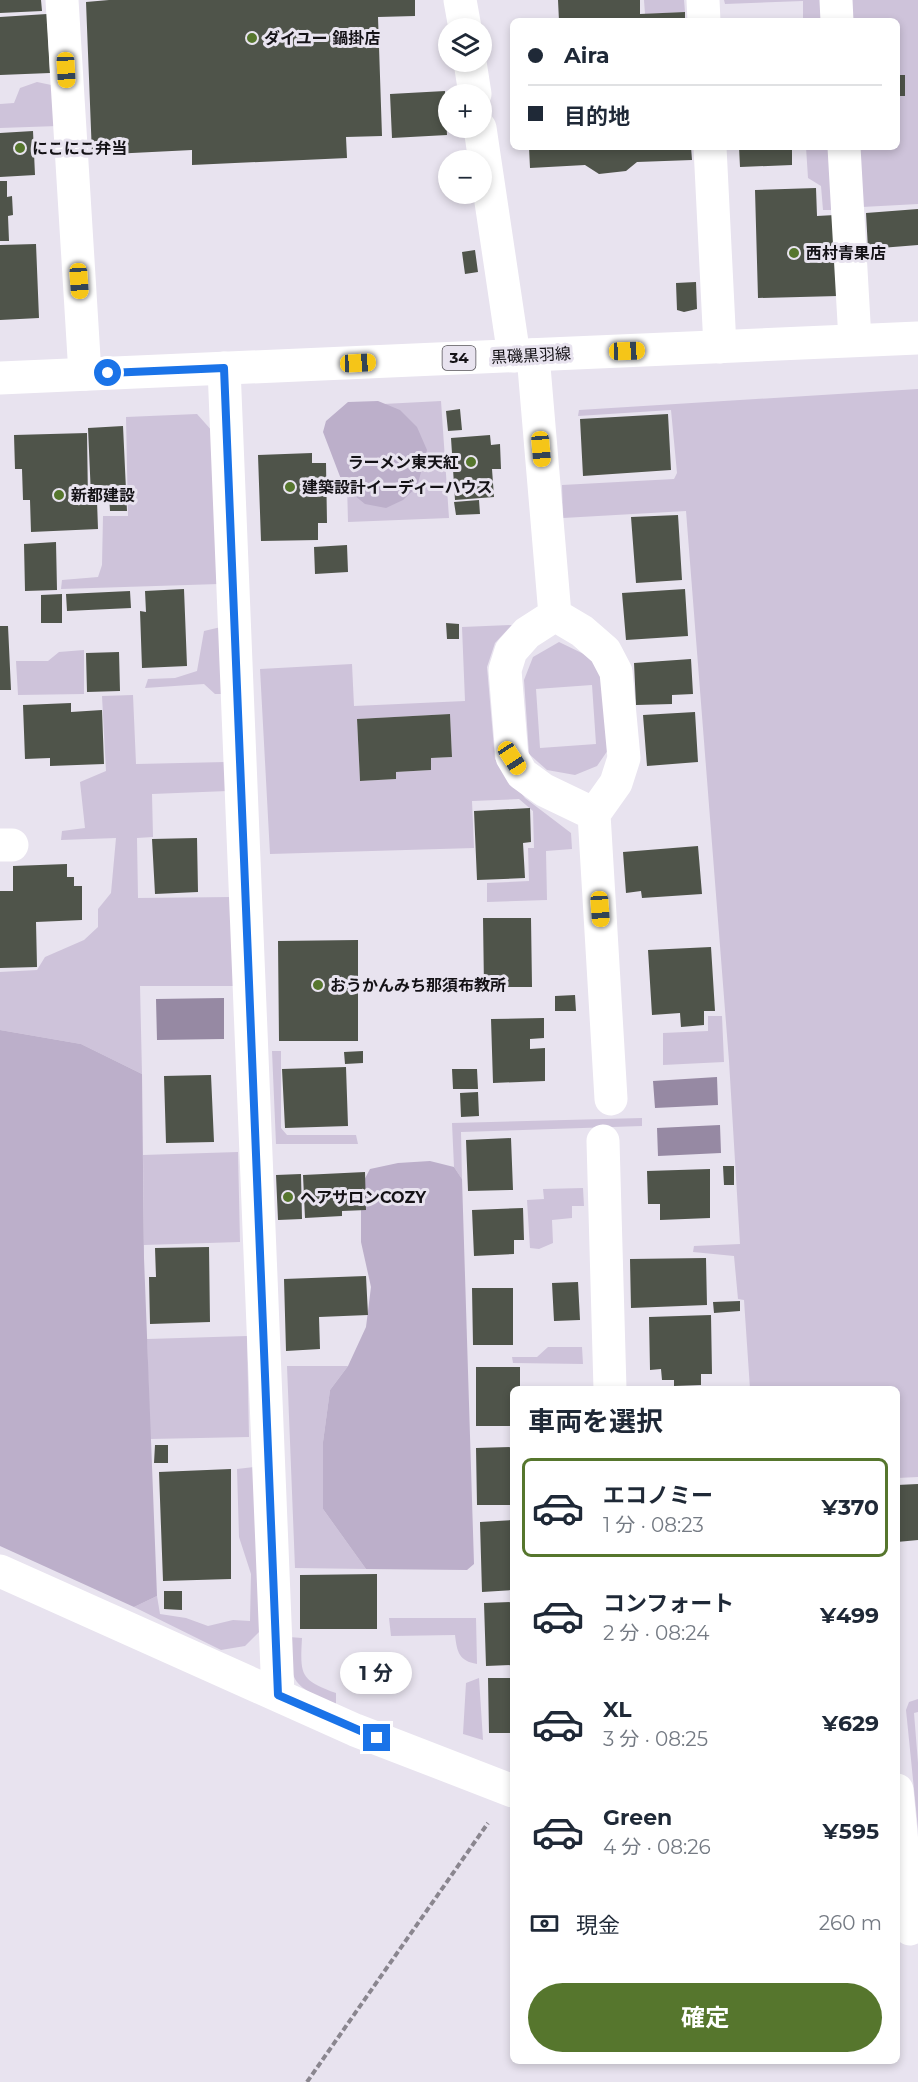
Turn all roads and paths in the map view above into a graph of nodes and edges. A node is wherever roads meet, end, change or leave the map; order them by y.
1 (62, 0) edge
2 (460, 0) edge
3 (703, 0) edge
4 (836, 0) edge
5 (463, 18) edge
6 (704, 18) edge
7 (837, 18) edge
8 (482, 138) edge
9 (710, 150) edge
10 (844, 150) edge
11 (918, 338) edge
12 (855, 340) junction
13 (720, 346) junction
14 (523, 355) junction
15 (224, 368) junction
16 (85, 374) junction
17 (0, 378) edge
18 (555, 615) junction
19 (594, 814) junction
20 (611, 1099) dead end
21 (603, 1141) dead end
22 (610, 1386) edge
23 (0, 1571) edge
24 (278, 1695) junction
25 (510, 1790) edge
26 (510, 1794) edge
27 (900, 1828) edge
28 (908, 1928) edge
29 (307, 2082) edge

1 - 16 street
2 - 5 street
3 - 6 street
4 - 7 street
8 - 14 street
9 - 13 street
10 - 12 street
11 - 12 street, 黒磯黒羽線 / 34
12 - 13 street, 黒磯黒羽線 / 34
13 - 14 street, 黒磯黒羽線 / 34
14 - 15 street, 黒磯黒羽線 / 34
14 - 18 street
15 - 16 street, 黒磯黒羽線 / 34
15 - 24 street
16 - 17 street, 黒磯黒羽線 / 34
18 - 19 street
18 - 19 street
19 - 20 street
21 - 22 street
23 - 24 street
24 - 25 street
26 - 29 path
27 - 28 street

